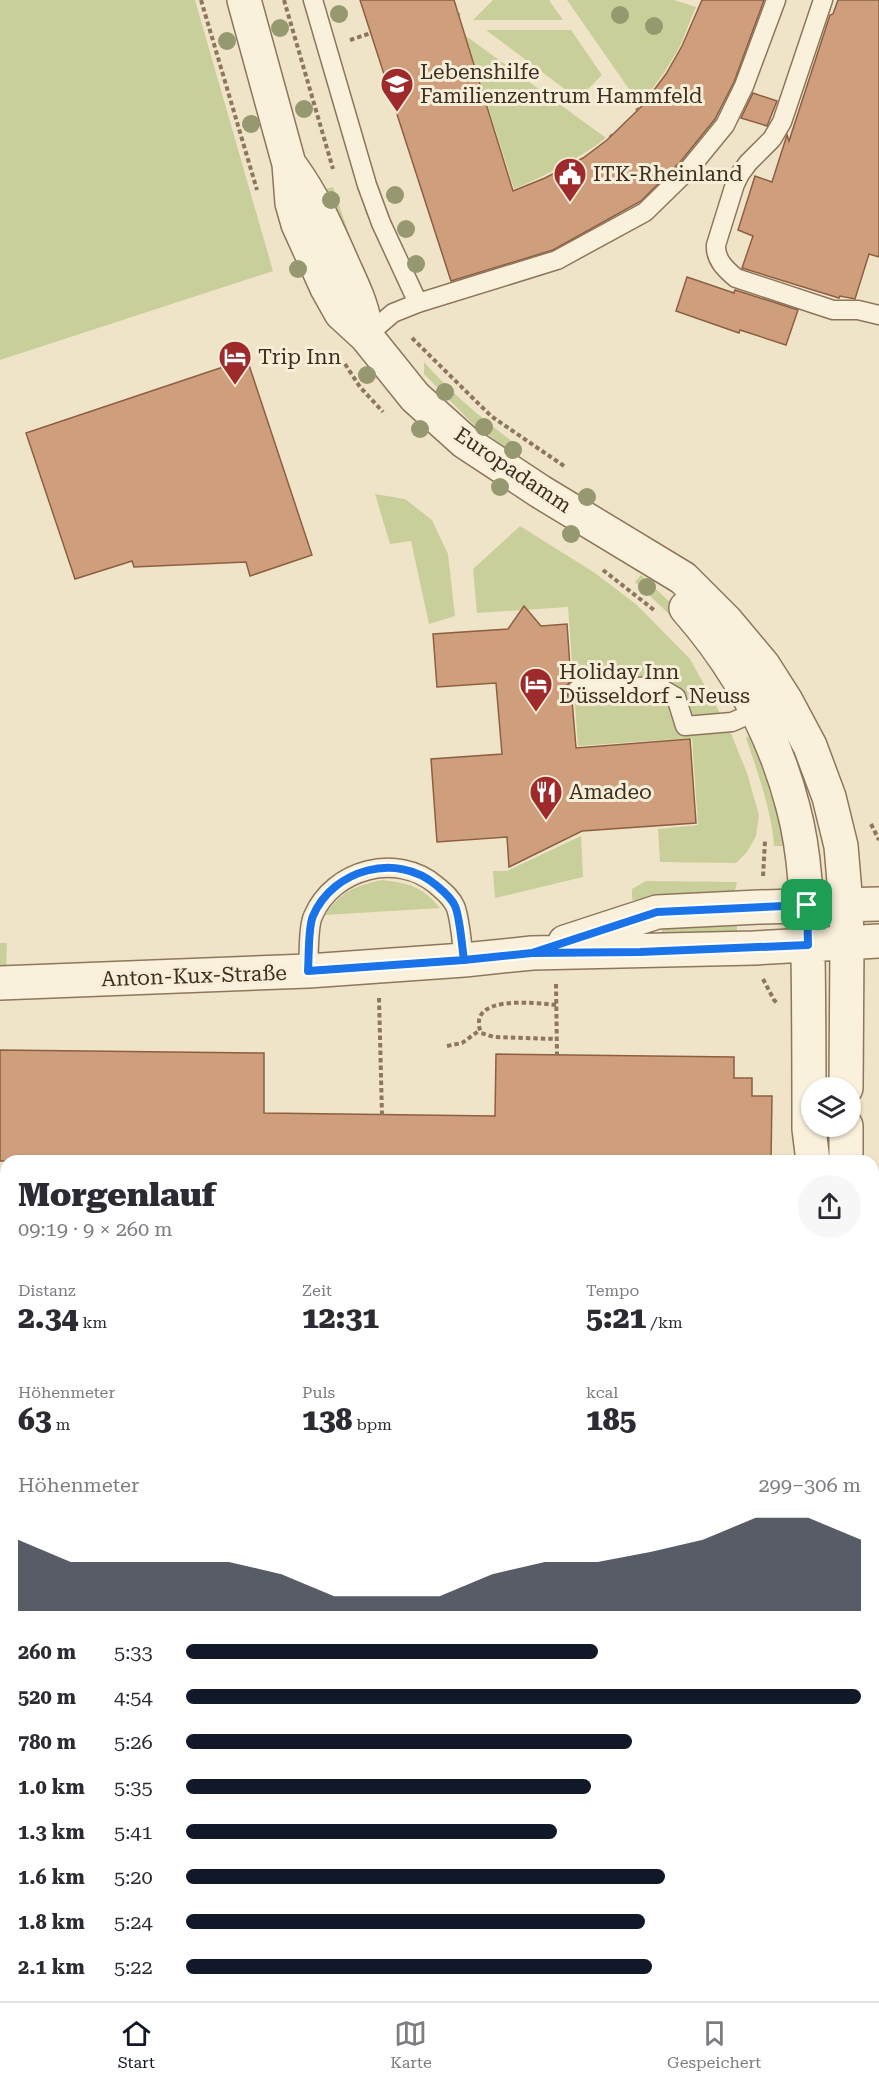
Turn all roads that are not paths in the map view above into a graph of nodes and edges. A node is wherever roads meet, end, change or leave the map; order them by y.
1 (244, 0) edge
2 (313, 0) edge
3 (776, 0) edge
4 (823, 0) edge
5 (418, 303) junction
6 (879, 315) edge
7 (366, 336) junction
8 (620, 540) junction
9 (577, 690) dead end
10 (757, 711) junction
11 (879, 904) edge
12 (807, 905) junction
13 (846, 905) junction
14 (879, 941) edge
15 (847, 944) junction
16 (808, 945) junction
17 (544, 953) junction
18 (464, 960) junction
19 (308, 971) junction
20 (0, 983) edge
21 (846, 1077) edge
22 (846, 1137) edge
23 (812, 1155) edge
24 (846, 1155) edge

1 - 7 street, Europadamm
2 - 5 lane
3 - 5 lane
4 - 6 lane
5 - 7 lane
7 - 8 street, Europadamm
8 - 10 street, Europadamm
8 - 13 street, Europadamm
9 - 10 lane
10 - 12 street, Europadamm
11 - 13 street, Anton-Kux-Straße
12 - 13 street, Anton-Kux-Straße
12 - 16 street, Europadamm
12 - 17 street, Anton-Kux-Straße
13 - 15 street, Europadamm
14 - 15 street, Anton-Kux-Straße
15 - 16 street, Anton-Kux-Straße
15 - 21 street, Europadamm
16 - 17 street, Anton-Kux-Straße
16 - 23 street, Europadamm
17 - 18 street, Anton-Kux-Straße
18 - 19 street, Anton-Kux-Straße
18 - 19 lane
19 - 20 street, Anton-Kux-Straße
22 - 24 street

